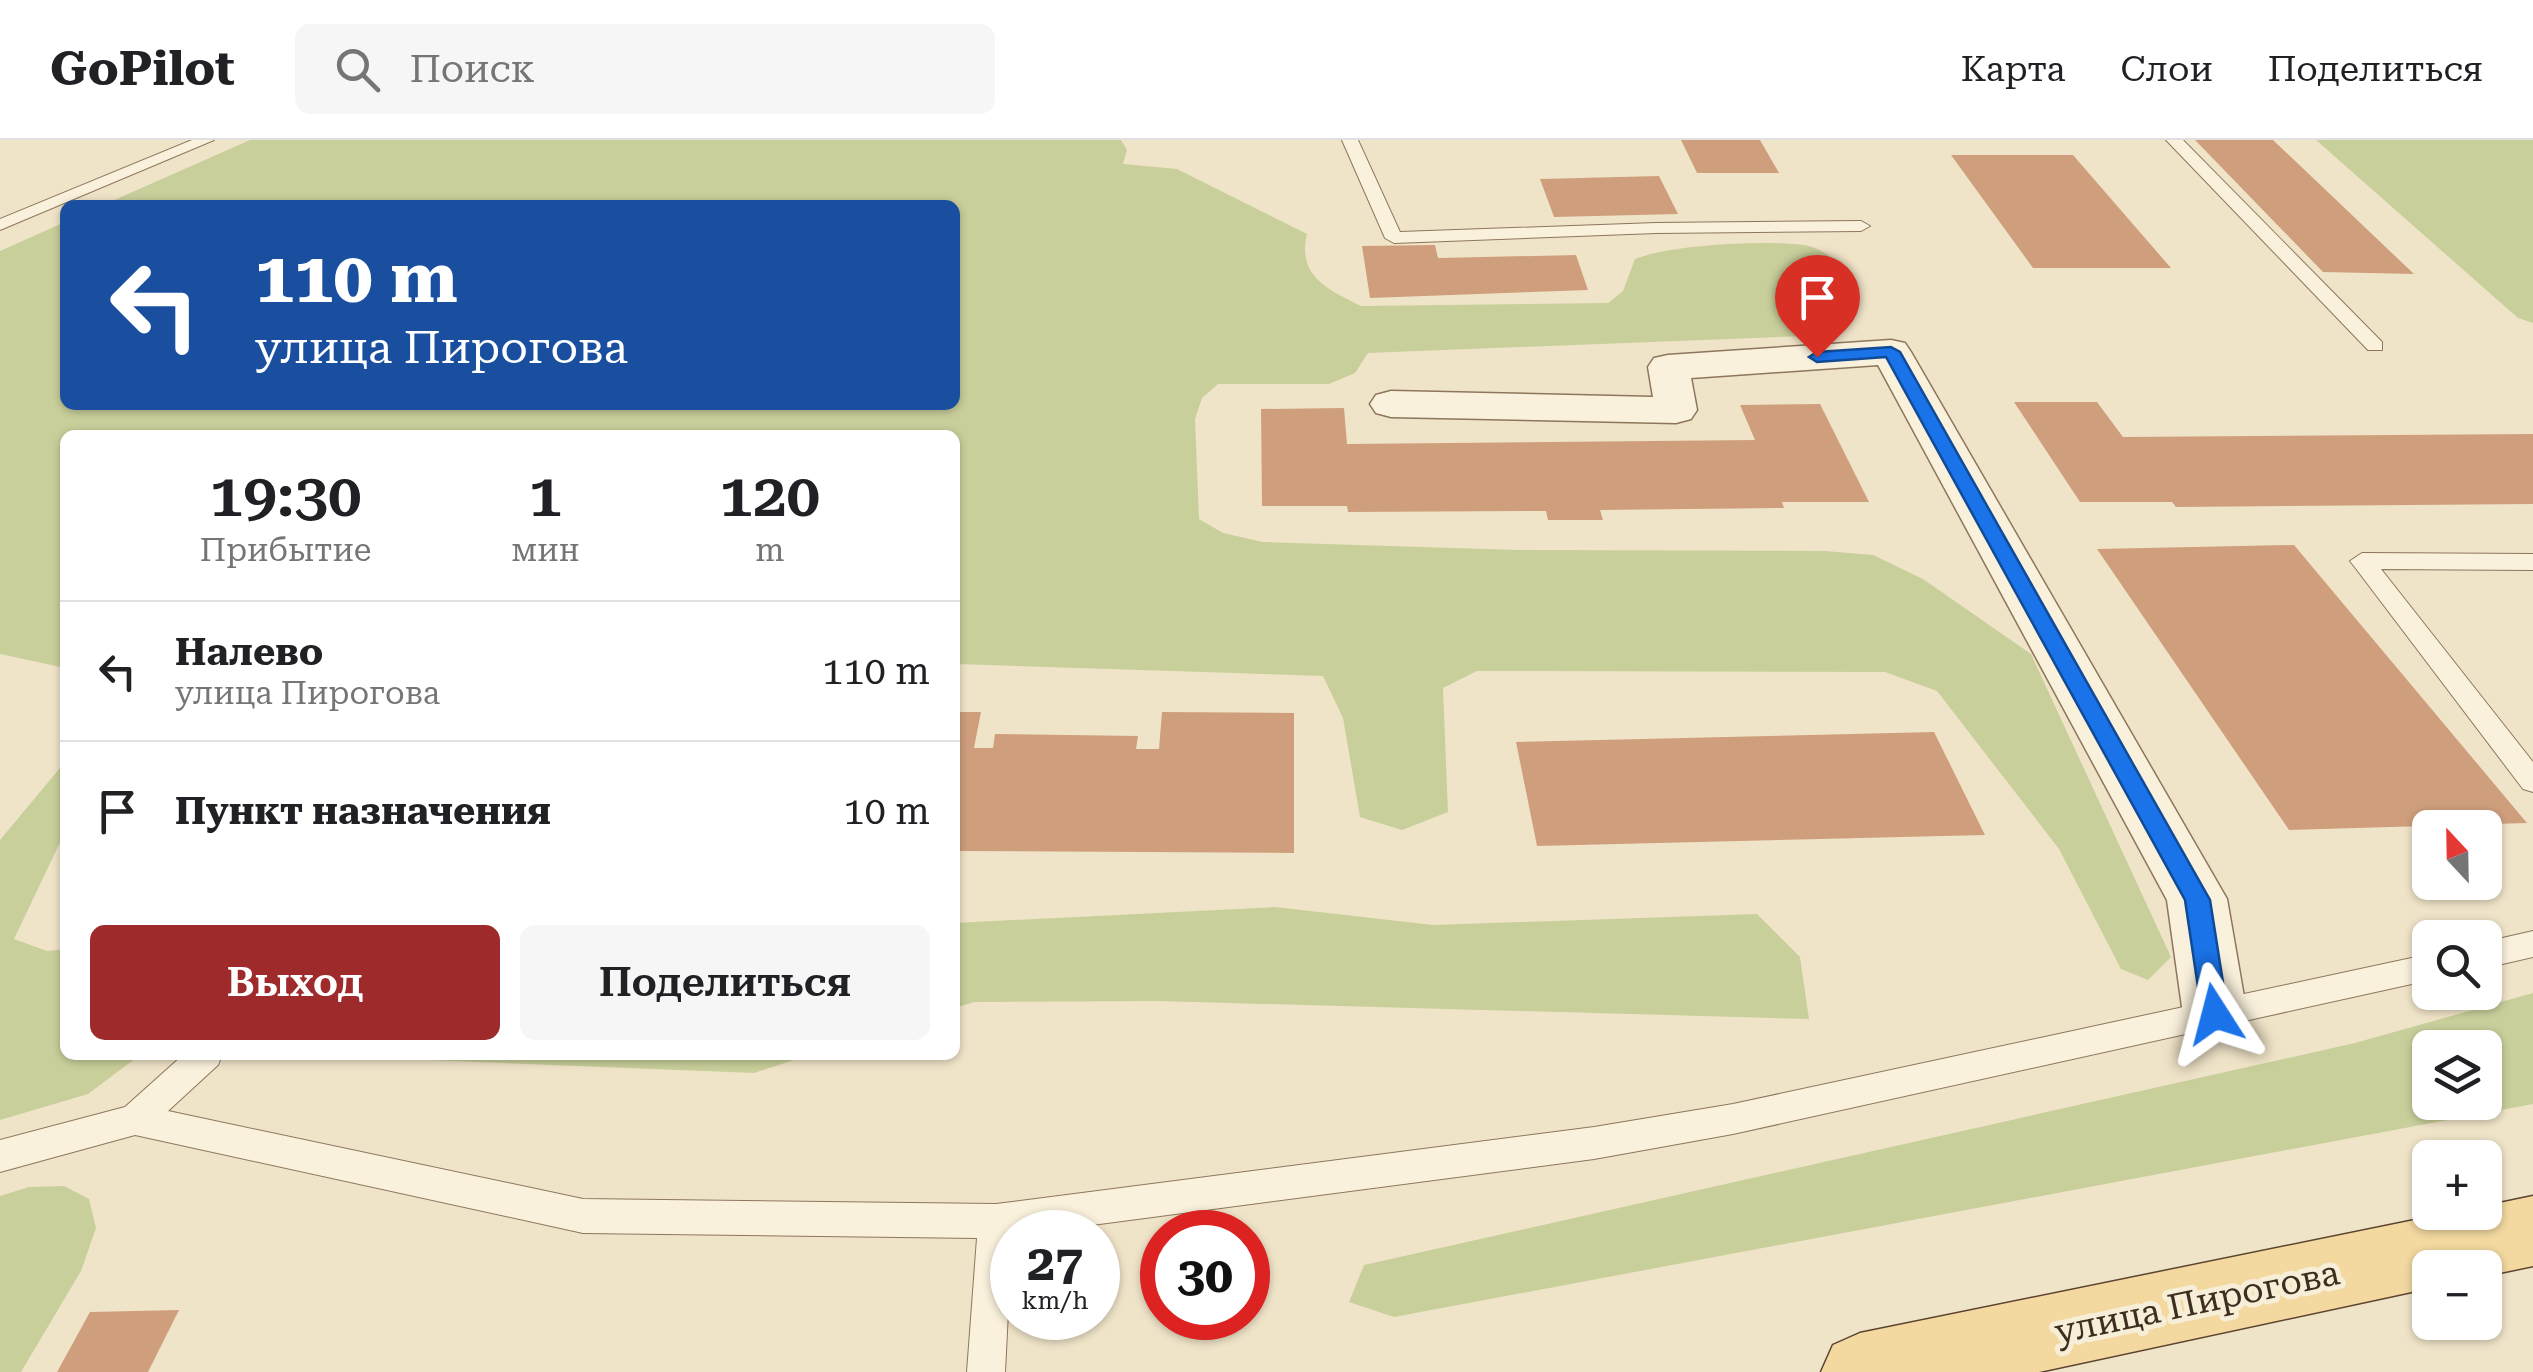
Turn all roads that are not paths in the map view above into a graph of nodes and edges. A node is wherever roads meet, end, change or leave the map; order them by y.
1 (206, 140) edge
2 (1350, 140) edge
3 (2174, 140) edge
4 (62, 200) edge
5 (60, 201) edge
6 (0, 226) edge
7 (1861, 226) dead end
8 (2374, 346) dead end
9 (1391, 404) dead end
10 (2533, 562) edge
11 (2533, 782) edge
12 (2533, 944) edge
13 (2502, 950) edge
14 (2412, 971) edge
15 (2215, 1014) junction
16 (201, 1060) edge
17 (135, 1120) junction
18 (0, 1156) edge
19 (1081, 1210) edge
20 (990, 1221) edge
21 (2533, 1231) edge
22 (990, 1312) edge
23 (986, 1372) edge
24 (1860, 1372) edge

1 - 4 lane
2 - 7 lane
3 - 8 lane
5 - 6 lane
9 - 15 street
10 - 11 lane
12 - 13 lane
14 - 15 lane
15 - 19 lane
16 - 17 lane
17 - 18 lane
17 - 20 lane
21 - 24 main road, улица Пирогова
22 - 23 lane

